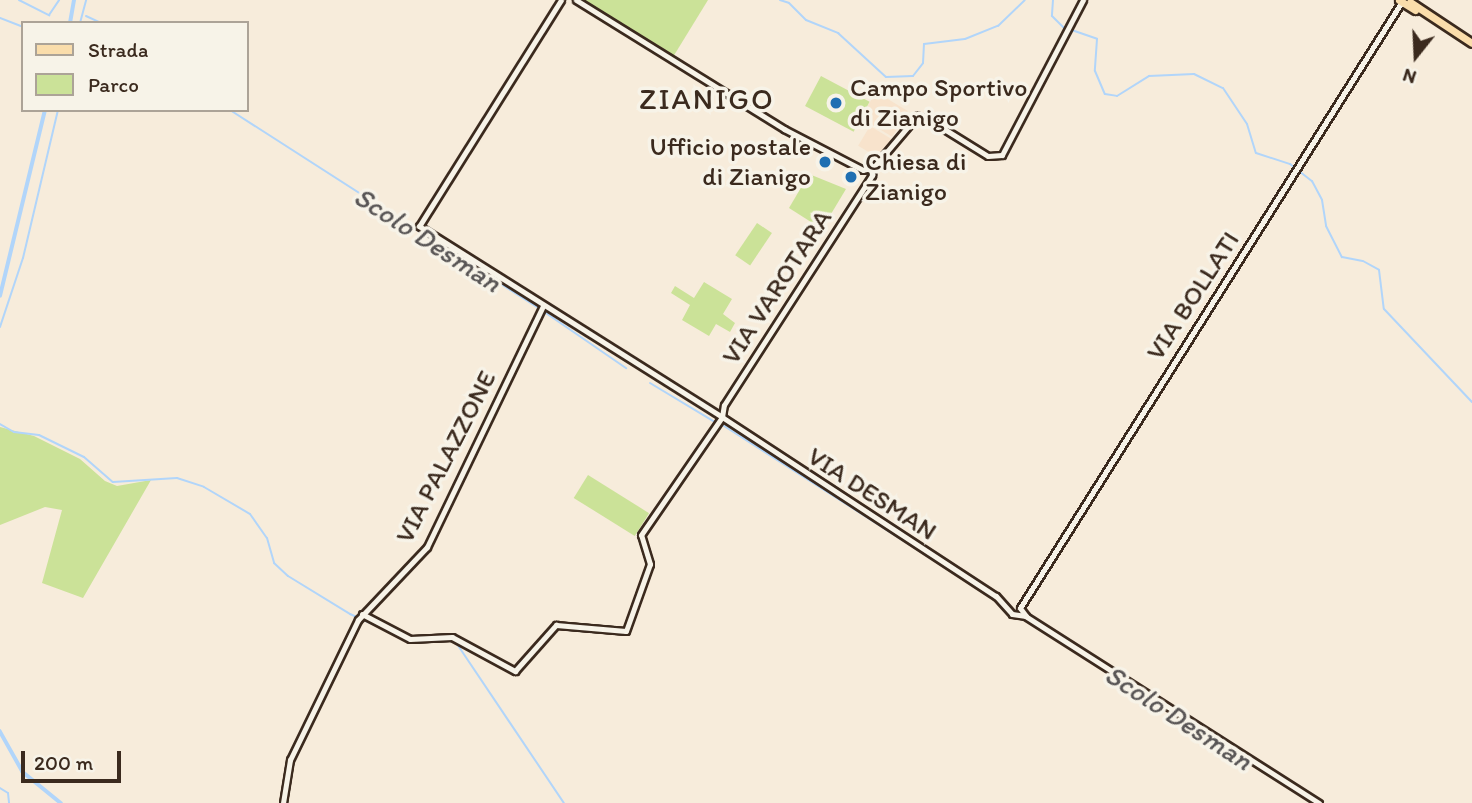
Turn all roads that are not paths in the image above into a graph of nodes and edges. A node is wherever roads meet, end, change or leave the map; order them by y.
1 (561, 0) edge
2 (576, 0) edge
3 (1083, 0) edge
4 (1405, 3) edge
5 (1472, 43) edge
6 (872, 169) junction
7 (863, 170) junction
8 (867, 177) junction
9 (542, 309) junction
10 (722, 417) junction
11 (1016, 608) junction
12 (360, 617) junction
13 (1314, 802) edge
14 (283, 803) edge

1 - 9 street, VIA DESMAN
2 - 7 street
3 - 6 street
4 - 5 main road
4 - 11 street, VIA BOLLATI
6 - 7 street
6 - 8 street, VIA VAROTARA
7 - 8 street
8 - 10 street, VIA VAROTARA
9 - 10 street, VIA DESMAN
9 - 12 street, VIA PALAZZONE
10 - 11 street, VIA DESMAN
10 - 12 street, VIA VAROTARA
11 - 13 street
12 - 14 street, VIA PALAZZONE

